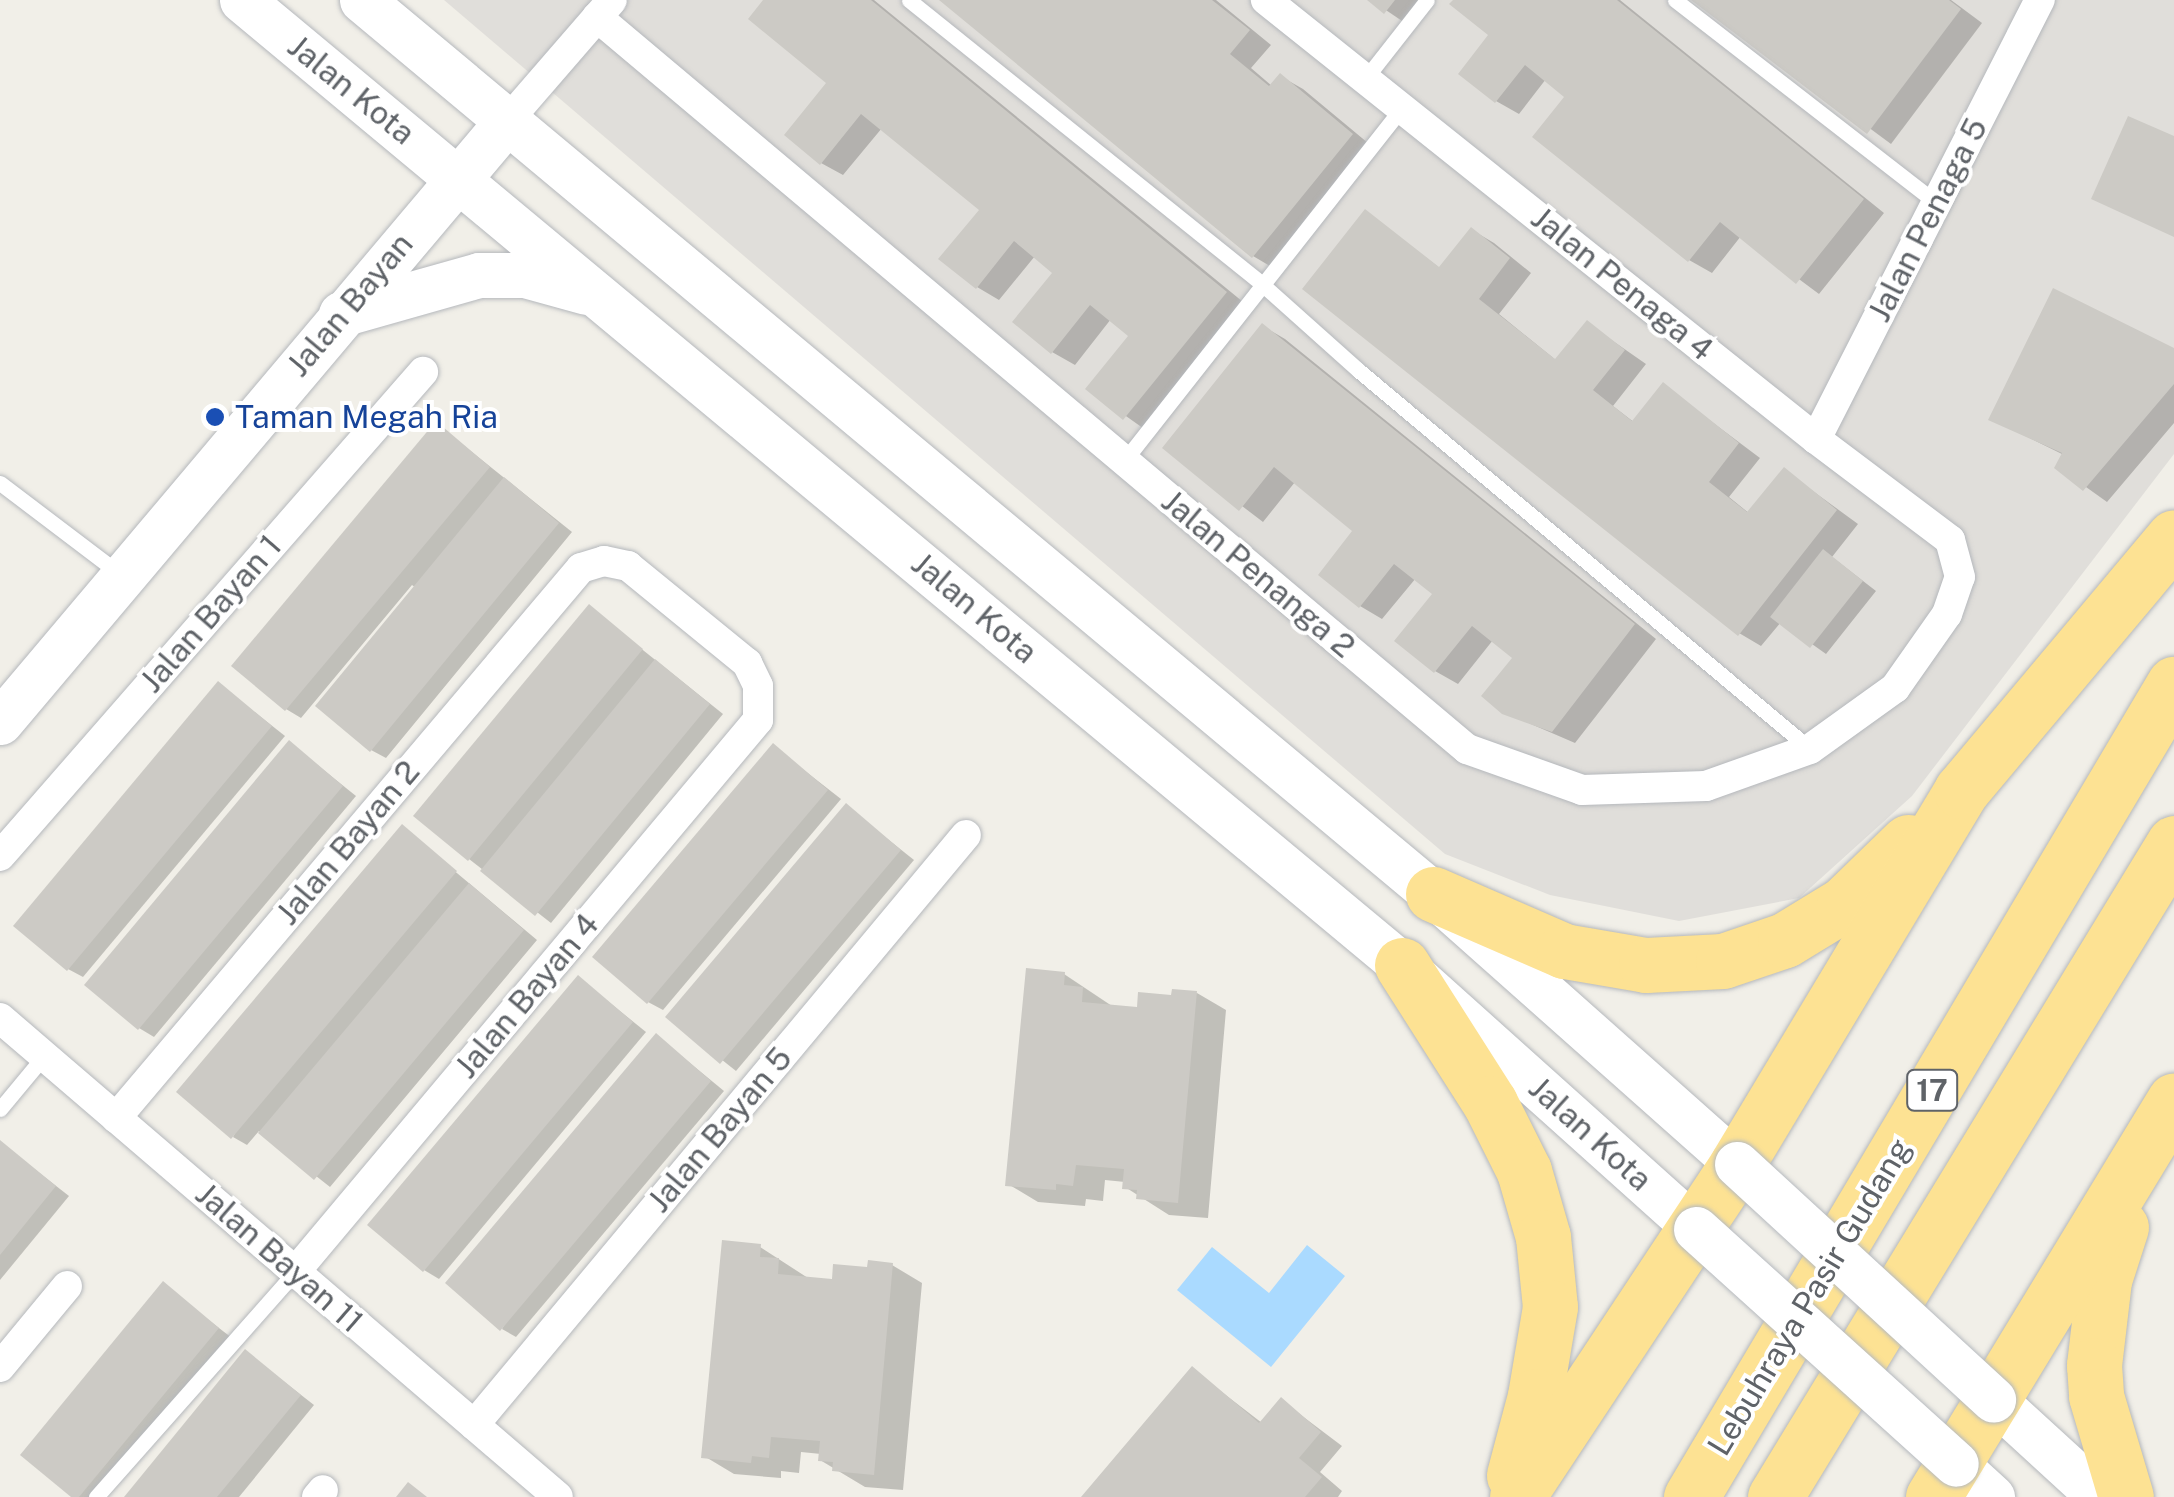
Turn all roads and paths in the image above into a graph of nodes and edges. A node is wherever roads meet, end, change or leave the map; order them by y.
1 (242, 0) edge
2 (362, 0) edge
3 (909, 0) edge
4 (1266, 0) edge
5 (1426, 0) edge
6 (1675, 0) edge
7 (2029, 5) edge
8 (605, 8) edge
9 (1365, 79) junction
10 (1402, 108) junction
11 (510, 119) junction
12 (458, 178) junction
13 (1936, 203) junction
14 (1263, 284) junction
15 (599, 296) junction
16 (341, 314) junction
17 (423, 372) dead end
18 (1816, 439) junction
19 (1124, 461) junction
20 (0, 483) edge
21 (2174, 537) edge
22 (582, 568) joint
23 (122, 576) junction
24 (1960, 576) joint
25 (2174, 684) edge
26 (0, 722) edge
27 (1810, 749) junction
28 (1962, 790) junction
29 (966, 835) dead end
30 (2174, 843) edge
31 (0, 856) edge
32 (1433, 894) junction
33 (1402, 965) junction
34 (0, 1018) edge
35 (44, 1056) junction
36 (2174, 1100) edge
37 (0, 1109) edge
38 (116, 1118) junction
39 (2147, 1148) junction
40 (1737, 1164) junction
41 (1696, 1228) junction
42 (295, 1272) junction
43 (67, 1286) dead end
44 (0, 1367) edge
45 (1993, 1399) junction
46 (474, 1425) junction
47 (1960, 1486) edge
48 (544, 1493) edge
49 (96, 1497) edge
50 (1508, 1497) edge
51 (1516, 1497) edge
52 (1691, 1497) edge
53 (1774, 1497) edge
54 (2100, 1497) edge
55 (2126, 1497) edge

1 - 12 main road, Jalan Kota
2 - 11 main road
3 - 14 lane
4 - 9 street, Jalan Penaga 4
5 - 9 lane
6 - 13 lane
7 - 13 street, Jalan Penaga 5
8 - 11 street
8 - 19 street, Jalan Penanga 2
9 - 10 street, Jalan Penaga 4
10 - 14 lane
10 - 18 street, Jalan Penaga 4
11 - 12 main road, Jalan Bayan
11 - 32 main road
12 - 15 main road, Jalan Kota
12 - 16 main road, Jalan Bayan
13 - 18 street, Jalan Penaga 5
14 - 19 lane
14 - 27 lane
15 - 16 main road
15 - 33 main road, Jalan Kota
16 - 23 main road, Jalan Bayan
17 - 31 street, Jalan Bayan 1
18 - 24 street, Jalan Penaga 4
19 - 27 street, Jalan Penanga 2
20 - 23 lane
21 - 28 highway
22 - 38 street, Jalan Bayan 2
22 - 42 street, Jalan Bayan 4
23 - 26 main road, Jalan Bayan
24 - 27 street, Jalan Penanga 2
25 - 52 highway, Lebuhraya Pasir Gudang / 17
28 - 32 highway
28 - 40 highway
29 - 46 street, Jalan Bayan 5
30 - 53 highway, 17
32 - 40 main road
33 - 41 main road, Jalan Kota
33 - 50 highway
34 - 35 street, Jalan Bayan 11
35 - 37 lane
35 - 38 street, Jalan Bayan 11
36 - 39 highway
38 - 42 street, Jalan Bayan 11
39 - 45 highway
39 - 55 highway
40 - 41 highway
40 - 45 main road, bridge
41 - 47 main road, Jalan Kota, bridge
41 - 51 highway
42 - 46 street, Jalan Bayan 11
42 - 49 lane
43 - 44 street
45 - 47 highway
45 - 54 main road
46 - 48 street, Jalan Bayan 11

